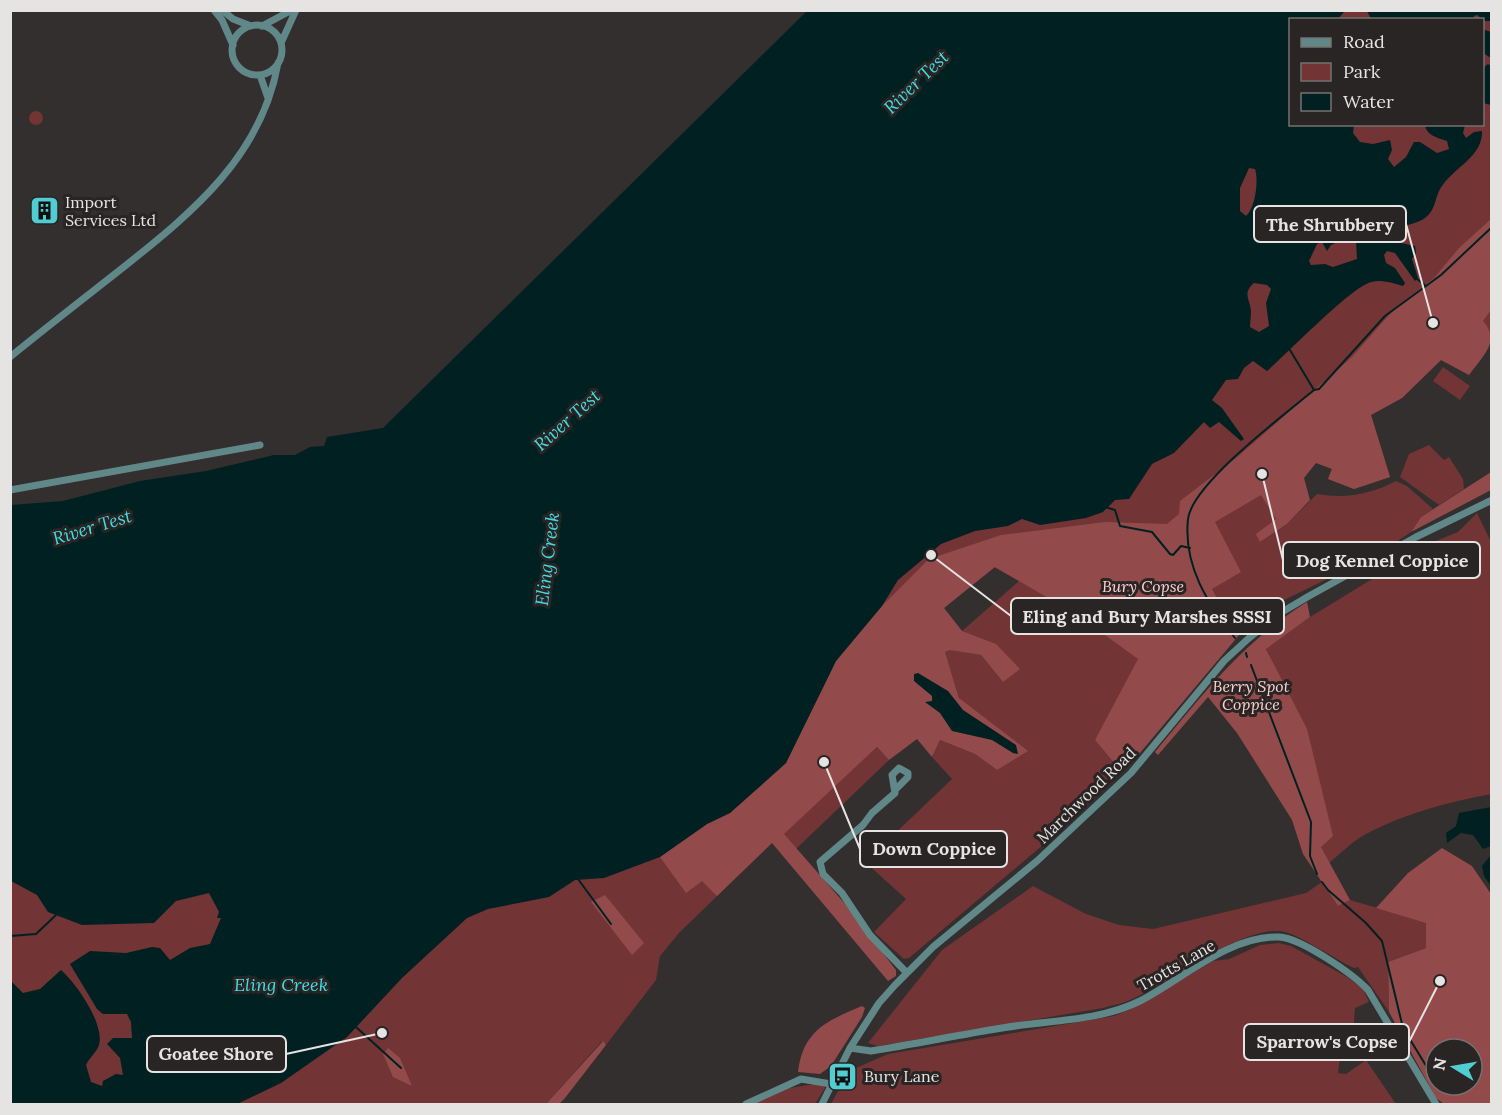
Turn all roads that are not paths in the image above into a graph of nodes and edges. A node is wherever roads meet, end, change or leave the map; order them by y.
1 (214, 10) edge
2 (222, 10) edge
3 (294, 10) edge
4 (250, 26) junction
5 (262, 26) junction
6 (281, 43) junction
7 (233, 45) junction
8 (278, 63) junction
9 (260, 75) junction
10 (268, 98) junction
11 (10, 357) edge
12 (260, 445) dead end
13 (10, 490) edge
14 (1491, 500) edge
15 (896, 789) dead end
16 (907, 973) junction
17 (850, 1048) junction
18 (831, 1084) junction
19 (746, 1104) edge
20 (822, 1104) edge
21 (1436, 1104) edge

1 - 7 street
2 - 4 street
3 - 5 street
3 - 6 street
4 - 5 street
4 - 7 street
5 - 6 street
6 - 8 street
7 - 9 street
8 - 9 street
8 - 10 street
9 - 10 street
10 - 11 street
12 - 13 street
14 - 16 street, Marchwood Road
15 - 16 street
16 - 17 street, Marchwood Road
17 - 18 street, Marchwood Road
17 - 21 street, Trotts Lane
18 - 19 street
18 - 20 street, Marchwood Road

